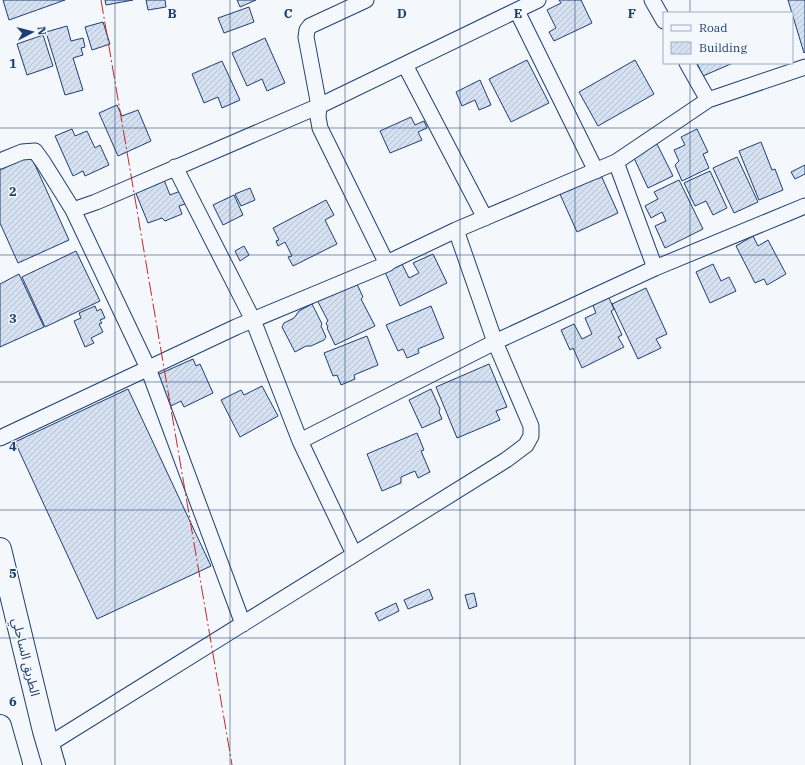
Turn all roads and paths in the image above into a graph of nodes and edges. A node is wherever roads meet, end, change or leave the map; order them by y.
1 (366, 0) edge
2 (538, 0) edge
3 (652, 0) edge
4 (517, 10) junction
5 (663, 19) edge
6 (688, 64) edge
7 (405, 65) junction
8 (805, 67) edge
9 (708, 100) junction
10 (319, 106) junction
11 (0, 161) edge
12 (616, 162) junction
13 (175, 167) junction
14 (596, 171) junction
15 (805, 206) edge
16 (73, 210) junction
17 (486, 218) junction
18 (456, 230) junction
19 (387, 264) junction
20 (655, 268) junction
21 (254, 320) junction
22 (495, 342) junction
23 (148, 368) junction
24 (0, 438) edge
25 (300, 441) junction
26 (0, 549) edge
27 (354, 554) junction
28 (243, 624) junction
29 (0, 726) edge
30 (51, 755) edge
31 (11, 765) edge

1 - 10 street
2 - 4 street
3 - 5 street
4 - 7 street
4 - 14 street
6 - 9 street
7 - 10 street
7 - 17 street
8 - 9 street
9 - 12 street
10 - 13 street
10 - 19 street
11 - 16 street
12 - 14 street
12 - 20 street
13 - 16 street
13 - 21 street
14 - 17 street
15 - 20 street
16 - 23 street
17 - 18 street
18 - 19 street
18 - 22 street
19 - 21 street
20 - 22 street
21 - 23 street
21 - 25 street
22 - 25 street
22 - 27 street
23 - 24 street
23 - 28 street
25 - 27 street
26 - 30 highway, الطريق الساحلي
27 - 28 street
28 - 30 street
29 - 31 highway

